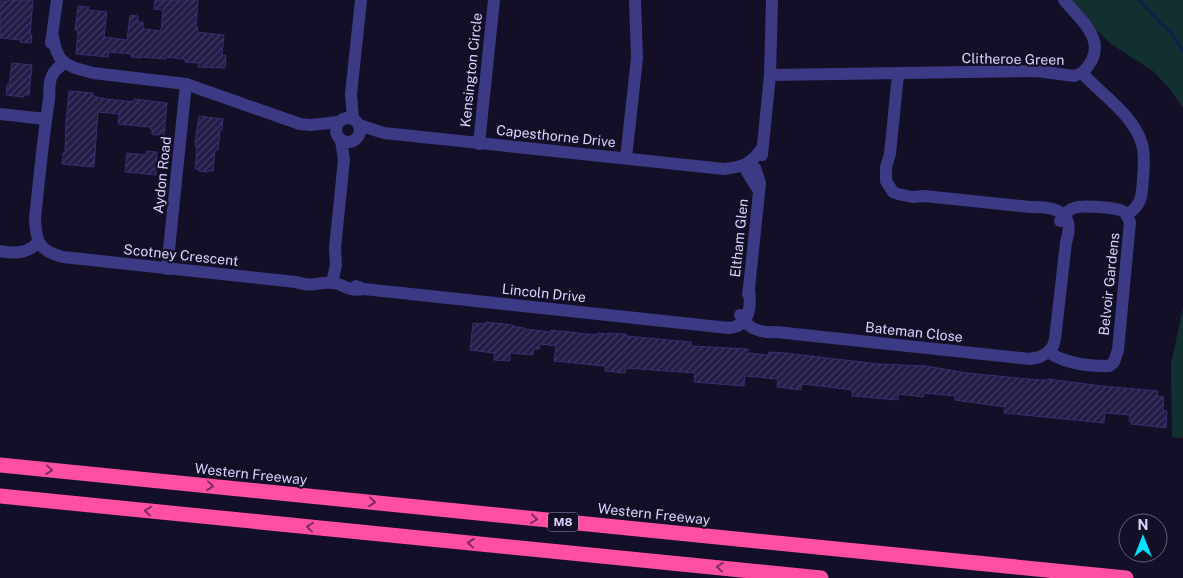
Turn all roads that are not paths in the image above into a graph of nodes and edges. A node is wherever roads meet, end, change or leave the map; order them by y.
1 (57, 0) edge
2 (361, 0) edge
3 (494, 0) edge
4 (635, 0) edge
5 (772, 0) edge
6 (1064, 0) edge
7 (61, 67) junction
8 (1082, 73) junction
9 (770, 74) junction
10 (898, 74) junction
11 (186, 84) junction
12 (0, 114) edge
13 (45, 119) junction
14 (348, 130) junction
15 (479, 144) junction
16 (626, 158) junction
17 (750, 168) junction
18 (1127, 215) junction
19 (1064, 218) junction
20 (34, 244) junction
21 (0, 251) edge
22 (167, 269) junction
23 (332, 279) junction
24 (744, 318) junction
25 (1048, 352) junction
26 (0, 465) edge
27 (0, 496) edge
28 (821, 578) edge
29 (1126, 578) edge

1 - 7 street
2 - 14 street
3 - 15 street, Kensington Circle
4 - 16 street
5 - 9 street
6 - 8 street
7 - 11 street, Capesthorne Drive
7 - 13 street
8 - 10 street, Clitheroe Green
8 - 18 street, Clitheroe Green
9 - 10 street, Clitheroe Green
9 - 17 street
10 - 19 street
11 - 14 street, Capesthorne Drive
11 - 22 street, Aydon Road
12 - 13 street
13 - 20 street
14 - 15 street, Capesthorne Drive
14 - 23 street
15 - 16 street, Capesthorne Drive
16 - 17 street, Capesthorne Drive
17 - 24 street, Eltham Glen
18 - 19 street, Belvoir Gardens
18 - 25 street, Belvoir Gardens
19 - 25 street
20 - 21 street
20 - 22 street, Scotney Crescent
22 - 23 street, Scotney Crescent
23 - 24 street, Lincoln Drive
24 - 25 street, Bateman Close
26 -> 29 highway, Western Freeway / M8
28 -> 27 highway, M8

